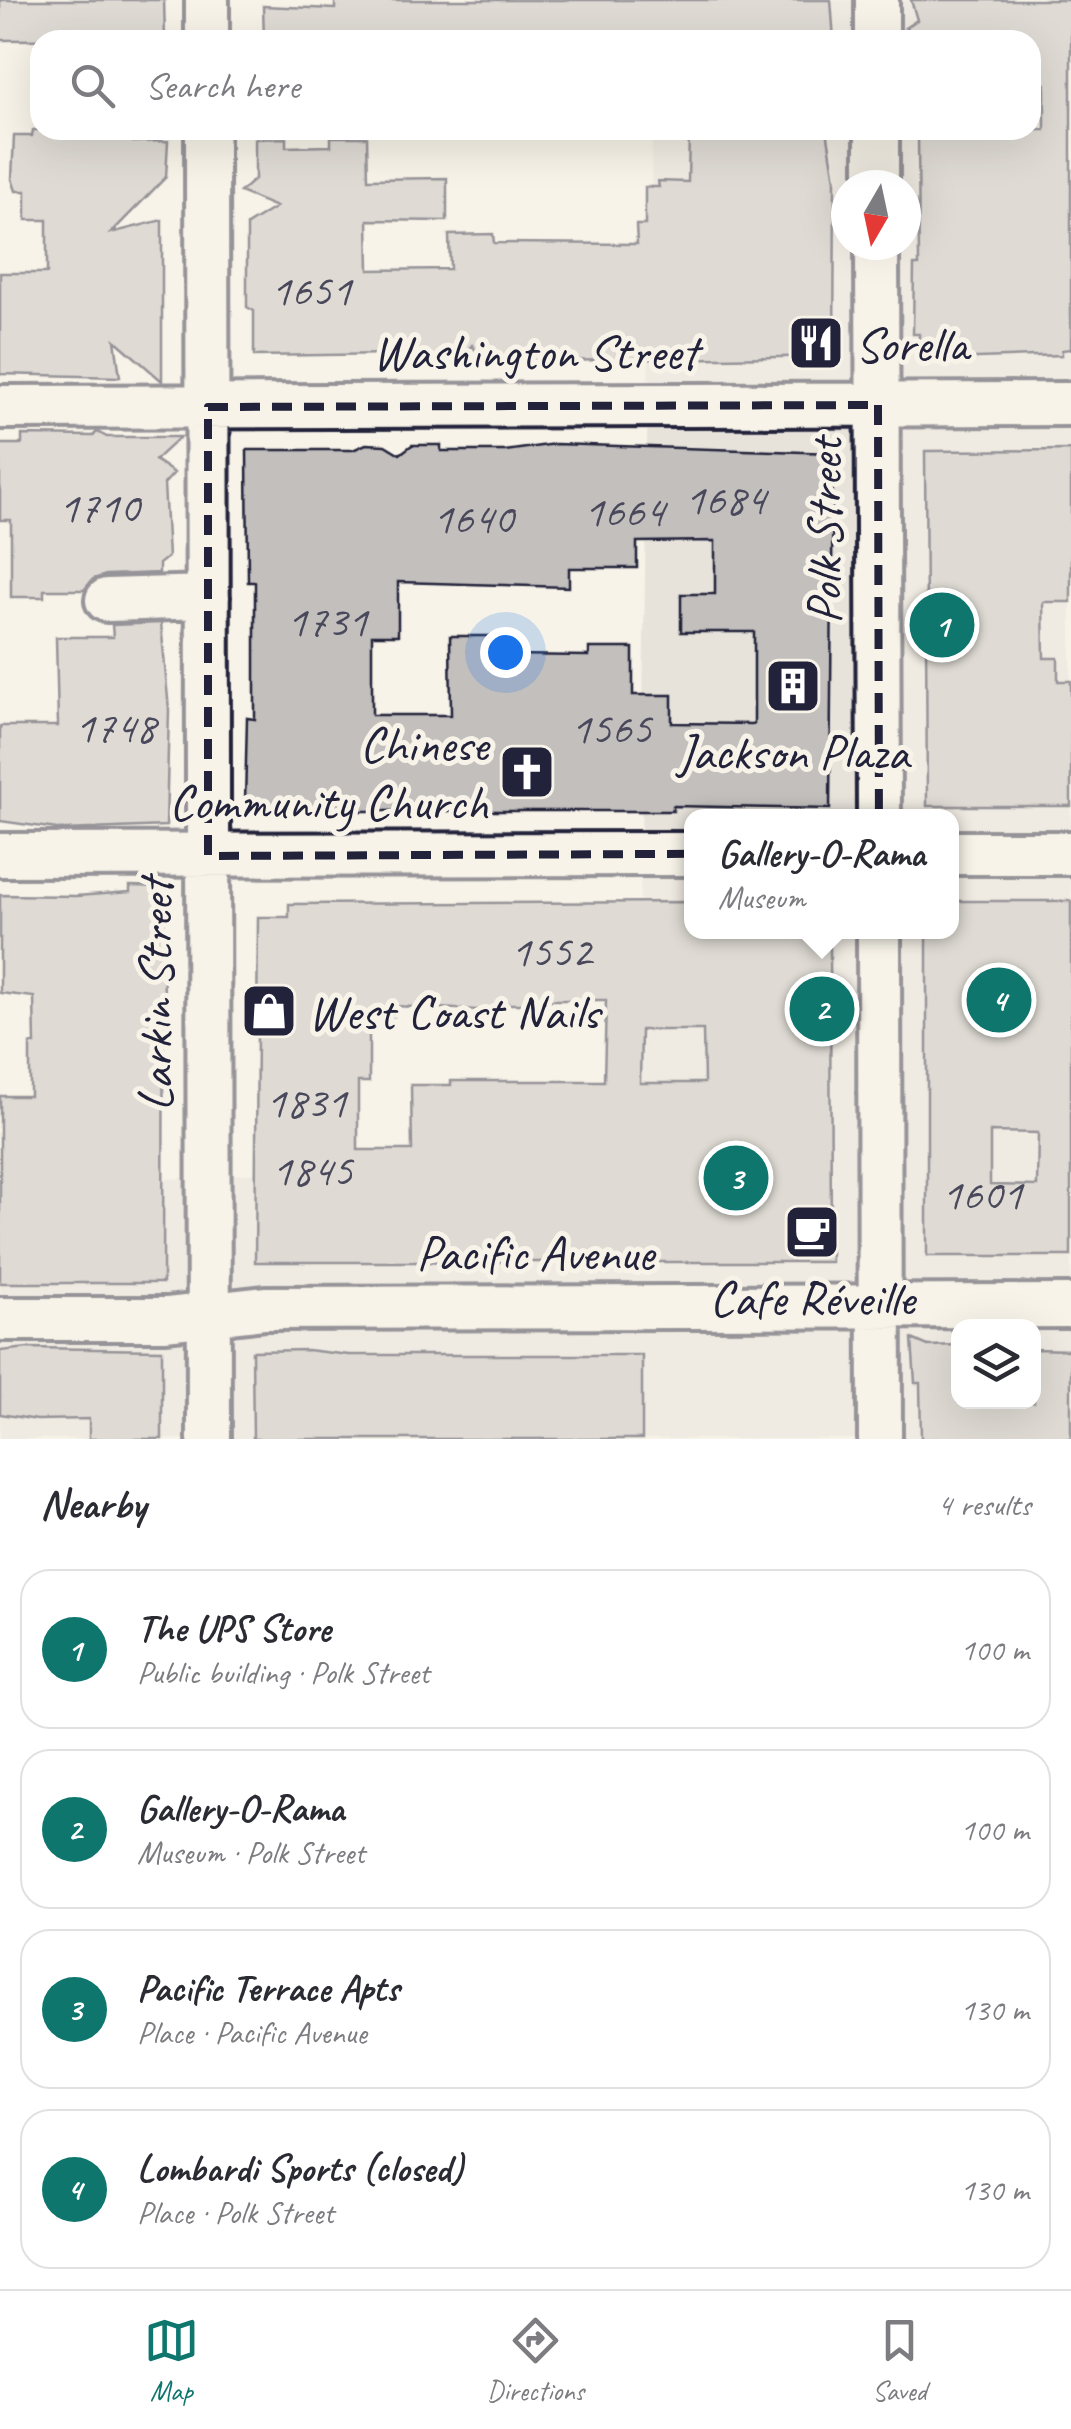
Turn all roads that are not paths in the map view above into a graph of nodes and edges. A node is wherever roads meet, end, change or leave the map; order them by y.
1 (207, 0) edge
2 (877, 0) edge
3 (207, 30) edge
4 (877, 30) edge
5 (208, 140) edge
6 (877, 140) edge
7 (877, 170) edge
8 (877, 260) edge
9 (1071, 404) edge
10 (878, 405) junction
11 (208, 406) junction
12 (0, 407) edge
13 (208, 597) junction
14 (106, 600) dead end
15 (879, 809) edge
16 (959, 853) edge
17 (1071, 853) edge
18 (684, 854) edge
19 (0, 855) edge
20 (208, 856) junction
21 (879, 939) edge
22 (880, 1306) junction
23 (1071, 1306) edge
24 (209, 1313) junction
25 (0, 1319) edge
26 (210, 1439) edge
27 (880, 1439) edge

1 - 3 street
2 - 4 street
5 - 11 street, Larkin Street
6 - 7 street
8 - 10 street, Polk Street
9 - 10 street, Washington Street
10 - 11 street, Washington Street
10 - 15 street, Polk Street
11 - 12 street, Washington Street
11 - 13 street, Larkin Street
13 - 14 street
13 - 20 street, Larkin Street
16 - 17 street
18 - 20 street
19 - 20 street
20 - 24 street, Larkin Street
21 - 22 street
22 - 23 street, Pacific Avenue
22 - 24 street, Pacific Avenue
22 - 27 street
24 - 25 street, Pacific Avenue
24 - 26 street, Larkin Street

